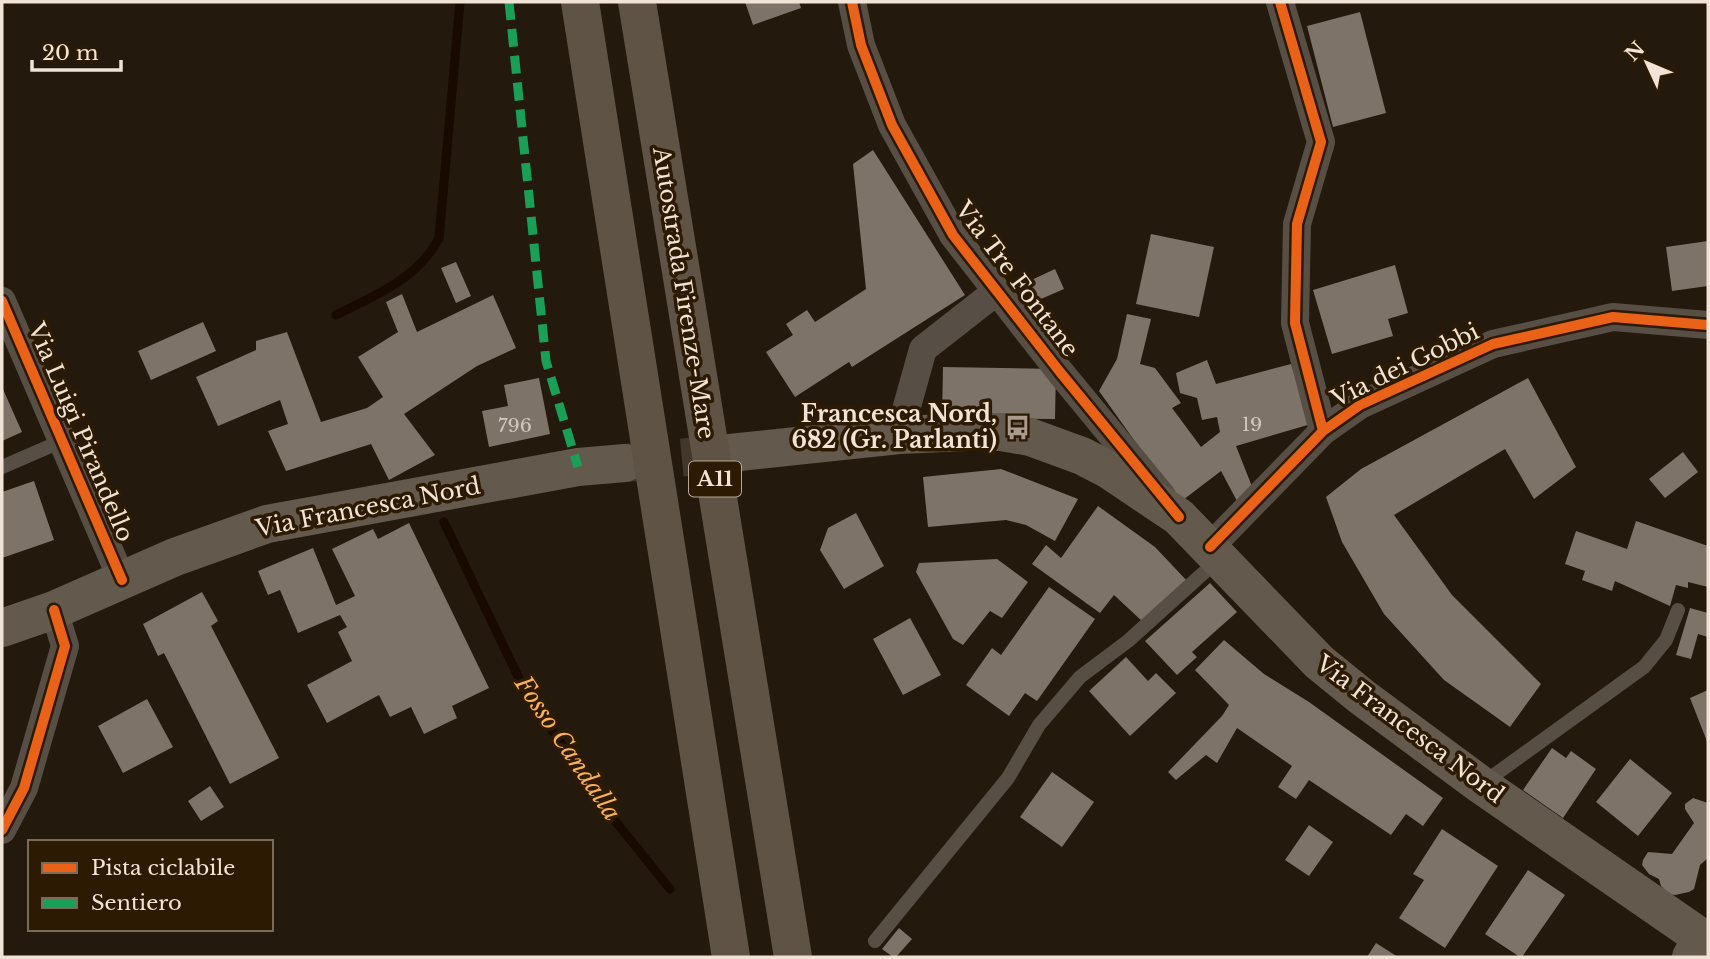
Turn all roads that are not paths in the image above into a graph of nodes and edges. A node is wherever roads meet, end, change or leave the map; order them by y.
1 (580, 2) edge
2 (637, 2) edge
3 (852, 2) edge
4 (1280, 2) edge
5 (997, 291) junction
6 (2, 302) edge
7 (1708, 326) edge
8 (1323, 431) junction
9 (899, 435) junction
10 (62, 441) junction
11 (730, 453) tunnel mouth
12 (625, 463) tunnel mouth
13 (2, 467) edge
14 (1180, 517) junction
15 (1215, 552) junction
16 (122, 580) junction
17 (54, 610) junction
18 (1678, 610) dead end
19 (2, 628) edge
20 (1481, 785) junction
21 (2, 830) edge
22 (875, 941) dead end
23 (1700, 946) edge
24 (732, 957) edge
25 (793, 957) edge

1 - 24 highway, A11
2 - 25 highway, Autostrada Firenze-Mare / A11
3 - 5 street, Via Tre Fontane
4 - 8 street
5 - 9 street
5 - 14 street, Via Tre Fontane
6 - 10 street, Via Luigi Pirandello
7 - 8 street, Via dei Gobbi
8 - 15 street, Via dei Gobbi
9 - 11 main road, Via Francesca Nord
9 - 14 main road, Via Francesca Nord
10 - 13 lane
10 - 16 street, Via Luigi Pirandello
12 - 16 main road, Via Francesca Nord
14 - 15 main road, Via Francesca Nord
15 - 20 main road, Via Francesca Nord
15 - 22 lane
16 - 17 main road, Via Francesca Nord
17 - 19 main road, Via Francesca Nord
17 - 21 street
18 - 20 lane
20 - 23 main road, Via Francesca Nord

